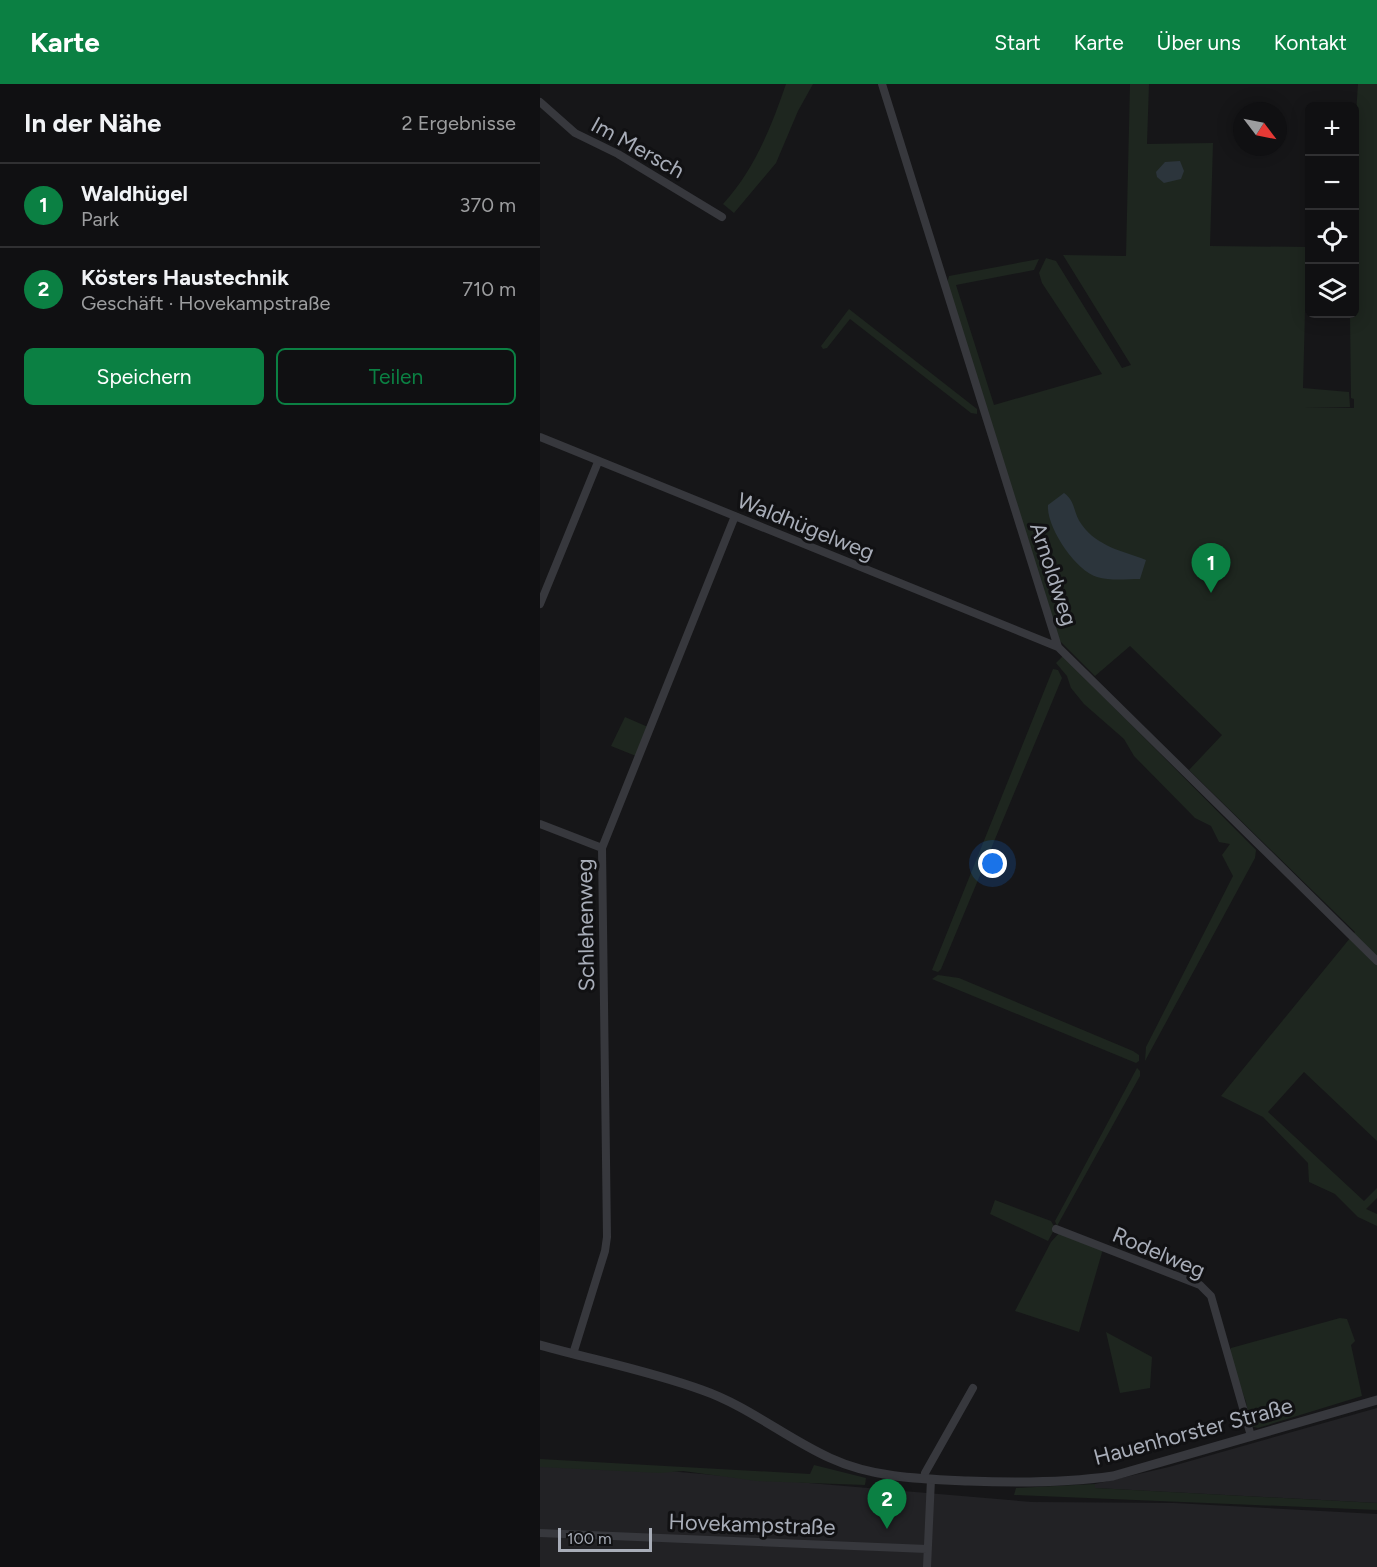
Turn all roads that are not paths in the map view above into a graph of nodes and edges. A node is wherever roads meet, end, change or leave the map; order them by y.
1 (882, 84) edge
2 (540, 102) edge
3 (723, 217) dead end
4 (540, 437) edge
5 (598, 462) junction
6 (735, 516) junction
7 (540, 604) edge
8 (1058, 647) junction
9 (540, 824) edge
10 (602, 848) junction
11 (1377, 961) edge
12 (1056, 1229) dead end
13 (540, 1345) edge
14 (573, 1354) junction
15 (973, 1388) dead end
16 (1377, 1400) edge
17 (1251, 1436) junction
18 (928, 1479) junction
19 (540, 1533) edge
20 (927, 1549) junction
21 (927, 1567) edge

1 - 8 street, Arnoldweg
2 - 3 street, Im Mersch
4 - 5 street, Waldhügelweg
5 - 6 street, Waldhügelweg
5 - 7 street
6 - 8 street, Waldhügelweg
6 - 10 street, Schlehenweg
8 - 11 street, Arnoldweg
9 - 10 street
10 - 14 street, Schlehenweg
12 - 17 street, Rodelweg
13 - 14 street, Hauenhorster Straße
14 - 18 street, Hauenhorster Straße
15 - 18 street
16 - 17 street, Hauenhorster Straße
17 - 18 street, Hauenhorster Straße
18 - 20 street
19 - 20 street, Hovekampstraße
20 - 21 street

